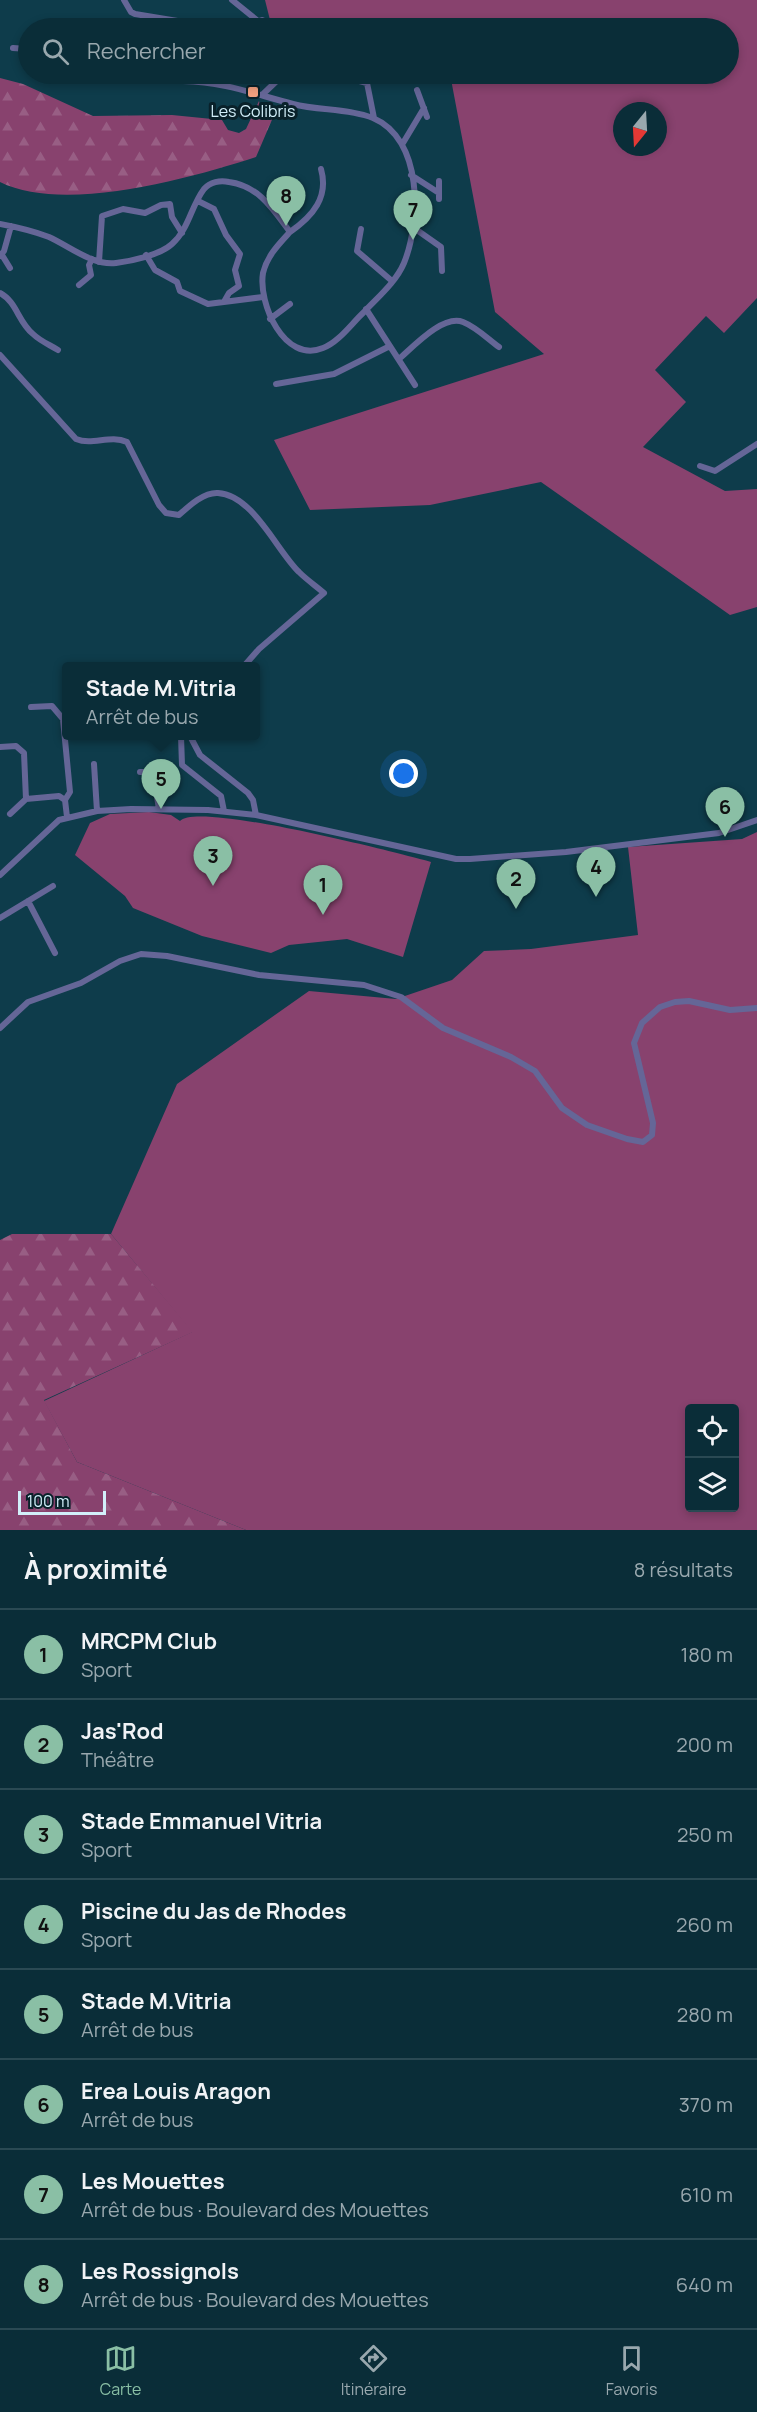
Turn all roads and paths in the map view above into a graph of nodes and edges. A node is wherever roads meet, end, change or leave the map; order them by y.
1 (124, 0) edge
2 (232, 0) edge
3 (159, 18) edge
4 (254, 18) edge
5 (13, 48) dead end
6 (18, 48) edge
7 (226, 84) edge
8 (274, 84) edge
9 (370, 84) edge
10 (417, 90) dead end
11 (262, 95) junction
12 (424, 108) junction
13 (427, 117) dead end
14 (374, 118) junction
15 (404, 143) junction
16 (321, 169) dead end
17 (411, 175) junction
18 (438, 181) dead end
19 (198, 201) junction
20 (0, 224) edge
21 (11, 226) junction
22 (414, 228) junction
23 (361, 229) dead end
24 (290, 232) junction
25 (182, 233) junction
26 (1, 255) edge
27 (146, 255) junction
28 (92, 259) junction
29 (99, 262) junction
30 (10, 268) dead end
31 (442, 271) dead end
32 (392, 281) junction
33 (79, 285) dead end
34 (0, 293) edge
35 (263, 297) junction
36 (225, 300) junction
37 (290, 304) dead end
38 (366, 309) junction
39 (270, 319) junction
40 (390, 346) junction
41 (499, 347) dead end
42 (58, 350) dead end
43 (0, 355) edge
44 (399, 359) junction
45 (276, 384) dead end
46 (415, 385) dead end
47 (757, 444) edge
48 (700, 465) dead end
49 (248, 662) edge
50 (31, 707) dead end
51 (62, 718) edge
52 (65, 740) edge
53 (181, 740) edge
54 (192, 740) edge
55 (0, 747) edge
56 (94, 764) dead end
57 (140, 772) dead end
58 (26, 799) junction
59 (65, 800) junction
60 (159, 809) junction
61 (98, 811) junction
62 (224, 811) junction
63 (10, 814) dead end
64 (256, 815) junction
65 (67, 817) junction
66 (757, 820) edge
67 (0, 875) edge
68 (53, 886) dead end
69 (28, 901) junction
70 (0, 918) edge
71 (55, 953) dead end
72 (757, 1008) edge
73 (0, 1028) edge

1 - 3 street
2 - 4 street
5 - 6 street
7 - 11 street
8 - 11 street
9 - 14 street
10 - 12 street
11 - 14 street
12 - 13 street
12 - 15 street
14 - 15 street
15 - 17 street
16 - 24 street
17 - 18 street
17 - 22 street
19 - 24 street
19 - 25 street
19 - 36 street
20 - 21 street
21 - 26 street
21 - 28 street
22 - 31 street
22 - 32 street
23 - 32 street
24 - 35 street
25 - 27 street
25 - 29 street
26 - 30 street
27 - 29 street
27 - 36 street
28 - 29 street
28 - 33 street
32 - 38 street
34 - 42 street
35 - 36 street
35 - 39 street
37 - 39 street
38 - 39 street
38 - 40 street
40 - 44 street
40 - 45 street
41 - 44 street
43 - 49 street
44 - 46 street
47 - 48 street
50 - 51 street
52 - 59 street
53 - 62 street
54 - 64 street
55 - 58 street
56 - 61 street
57 - 60 street
58 - 59 street
58 - 63 street
59 - 65 street
60 - 61 street
60 - 62 street
61 - 65 street
62 - 64 street
64 - 66 street
65 - 67 street
68 - 69 street
69 - 70 street
69 - 71 street
72 - 73 street

